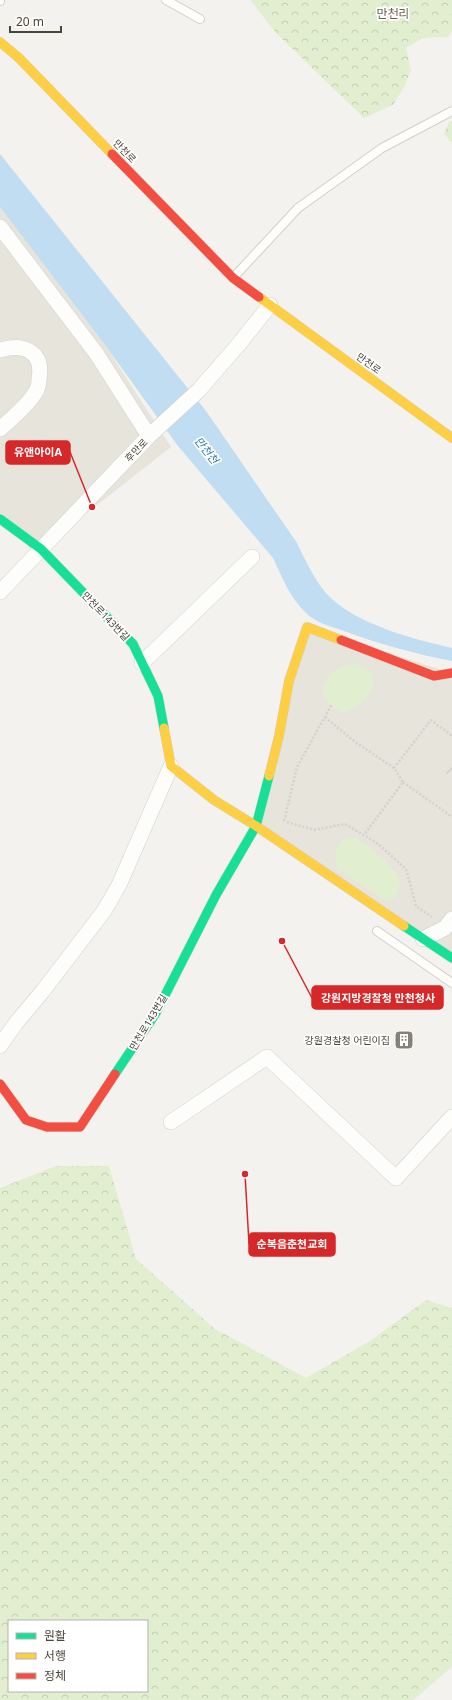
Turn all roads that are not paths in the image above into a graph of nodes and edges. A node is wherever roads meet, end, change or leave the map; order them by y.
1 (166, 0) edge
2 (200, 19) dead end
3 (0, 42) edge
4 (452, 111) edge
5 (0, 228) edge
6 (0, 233) edge
7 (0, 247) edge
8 (232, 278) junction
9 (270, 305) junction
10 (0, 350) edge
11 (0, 429) edge
12 (153, 433) junction
13 (452, 438) edge
14 (0, 519) edge
15 (41, 549) junction
16 (252, 557) dead end
17 (0, 592) edge
18 (142, 663) junction
19 (452, 673) edge
20 (171, 766) junction
21 (256, 826) junction
22 (449, 923) edge
23 (377, 931) dead end
24 (423, 939) junction
25 (452, 958) edge
26 (452, 983) edge
27 (0, 1046) edge
28 (0, 1084) edge
29 (452, 1117) edge
30 (171, 1122) dead end

1 - 2 lane
3 - 8 street, 만천로
4 - 8 lane
5 - 12 street
6 - 7 street
8 - 9 street, 만천로
9 - 12 street, 후만로
9 - 13 street, 만천로
10 - 11 street
12 - 15 street, 후만로
14 - 15 street, 만천로143번길
15 - 17 street, 후만로
15 - 18 street, 만천로143번길
16 - 18 street
18 - 20 street, 만천로143번길
19 - 21 street
20 - 21 street
20 - 27 street
21 - 24 street
21 - 28 street, 만천로143번길
22 - 24 street
23 - 26 lane
24 - 25 street
29 - 30 street

